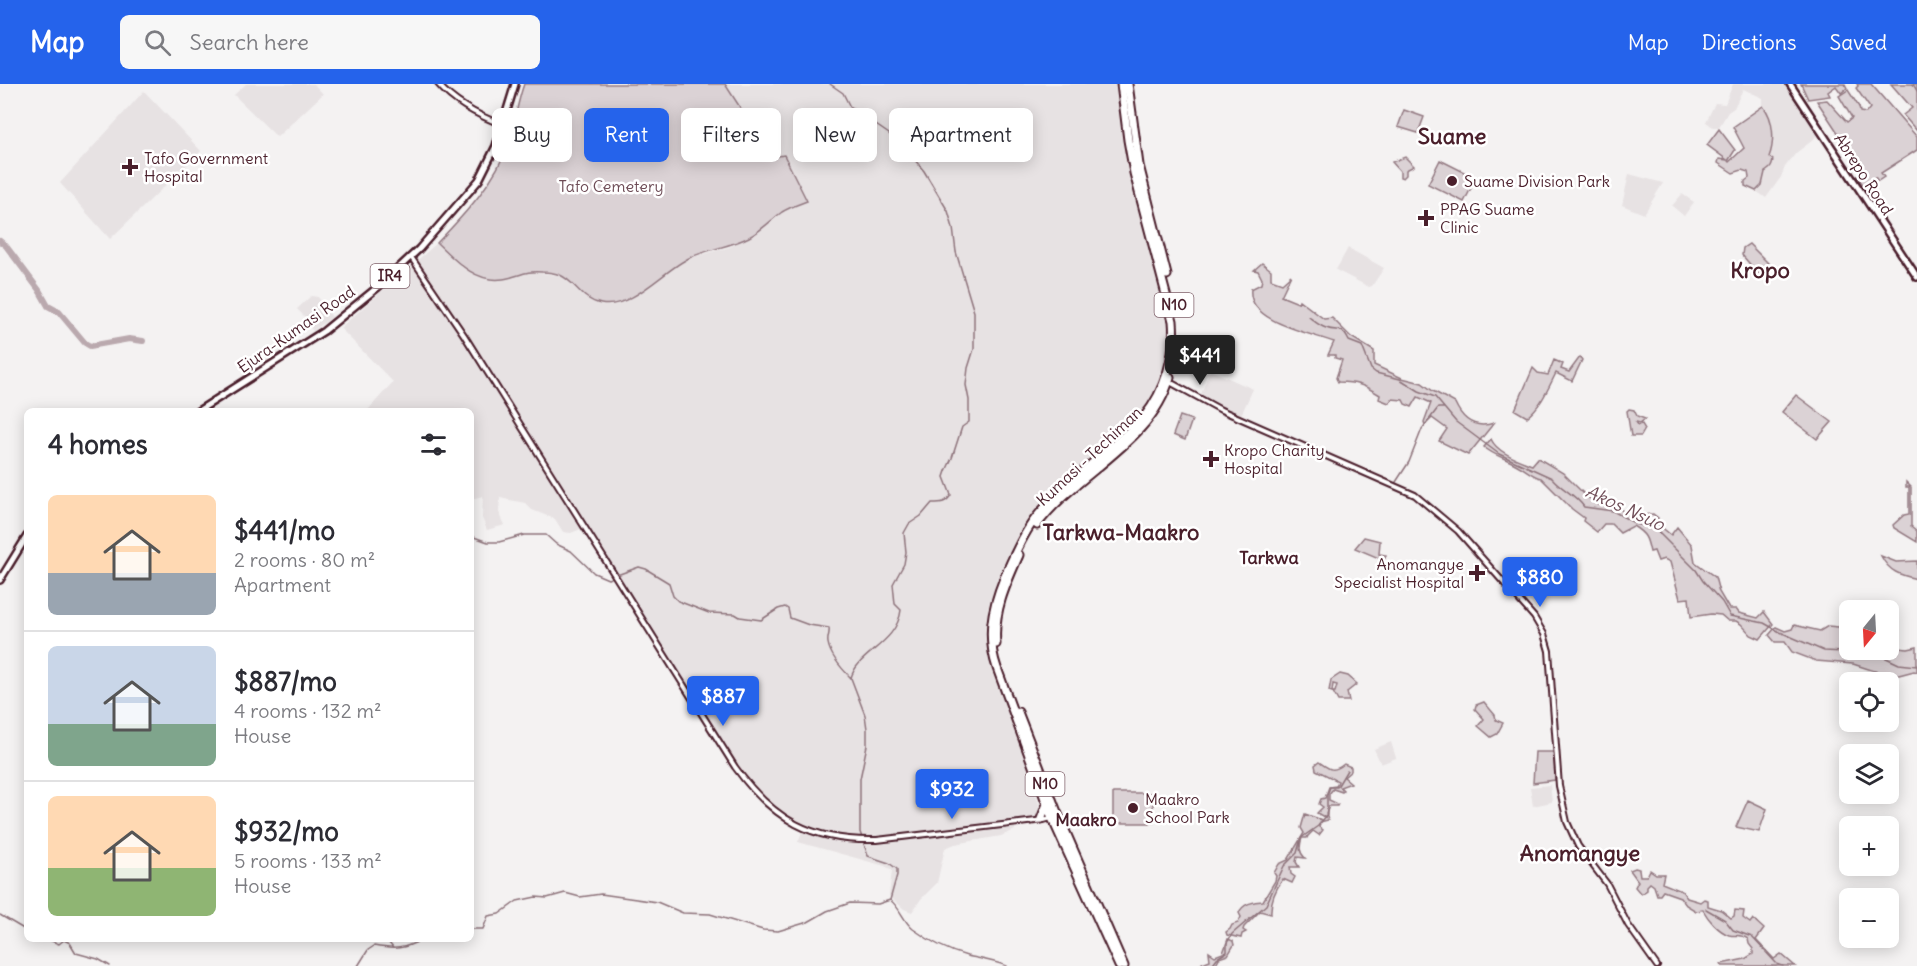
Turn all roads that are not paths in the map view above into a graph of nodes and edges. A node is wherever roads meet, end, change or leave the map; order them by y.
1 (438, 84) edge
2 (515, 84) edge
3 (1121, 84) edge
4 (1128, 84) edge
5 (1790, 84) edge
6 (508, 108) edge
7 (492, 119) edge
8 (492, 154) edge
9 (411, 257) junction
10 (1917, 277) edge
11 (1167, 381) junction
12 (203, 408) edge
13 (24, 541) edge
14 (0, 580) edge
15 (1047, 804) junction
16 (1055, 818) junction
17 (1040, 820) junction
18 (1119, 966) edge
19 (1124, 966) edge
20 (1657, 966) edge

1 - 7 street
2 - 6 main road, Ejura-Kumasi Road / IR4
3 - 11 highway, N10
4 - 11 highway, Kumasi - Techiman / N10
5 - 10 main road, Abrepo Road
8 - 9 main road, Ejura-Kumasi Road / IR4
9 - 12 main road, Ejura-Kumasi Road / IR4
9 - 17 street
11 - 15 highway, N10
11 - 16 highway, Kumasi - Techiman / N10
11 - 20 street
13 - 14 main road
15 - 16 highway, N10
15 - 17 highway
16 - 17 highway
16 - 17 street
16 - 18 highway, N10
16 - 19 highway, Kumasi - Techiman / N10

